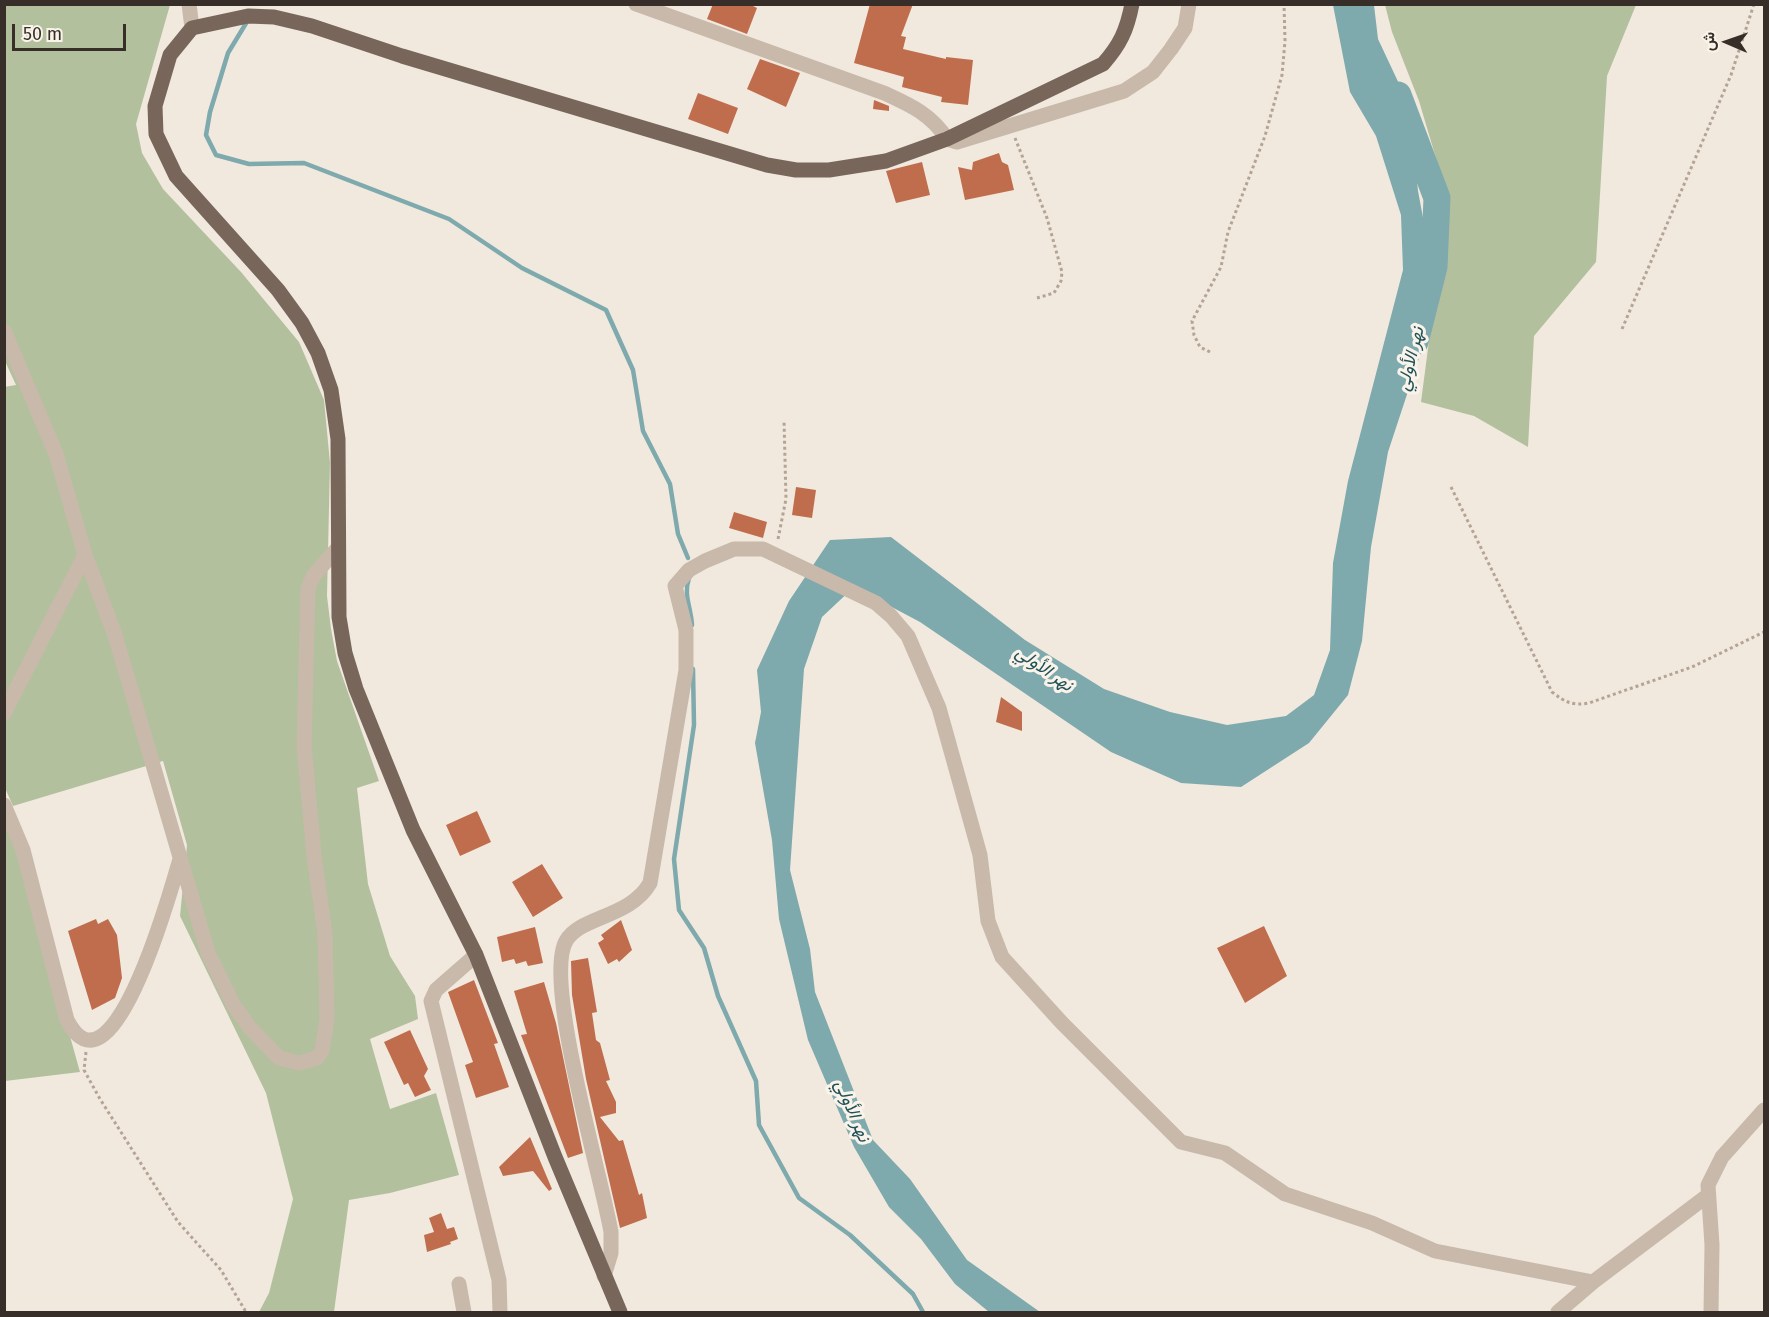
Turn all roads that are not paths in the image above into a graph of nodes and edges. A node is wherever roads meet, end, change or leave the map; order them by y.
1 (189, 4) edge
2 (636, 4) edge
3 (1132, 4) edge
4 (1189, 4) edge
5 (192, 28) junction
6 (947, 139) junction
7 (4, 331) edge
8 (337, 549) junction
9 (85, 555) junction
10 (4, 713) edge
11 (4, 805) edge
12 (180, 859) junction
13 (476, 955) junction
14 (1764, 1110) edge
15 (1707, 1196) junction
16 (604, 1276) junction
17 (1593, 1282) junction
18 (459, 1284) dead end
19 (464, 1312) edge
20 (500, 1312) edge
21 (620, 1312) edge
22 (1558, 1312) edge
23 (1711, 1312) edge

1 - 5 street
2 - 6 street
3 - 6 main road
4 - 6 street
5 - 6 main road
5 - 8 main road
7 - 9 street
8 - 12 street
8 - 13 main road
9 - 10 street
9 - 12 street
11 - 12 street
13 - 16 main road
13 - 20 street
14 - 15 street
15 - 17 street
15 - 23 street
16 - 17 street
16 - 21 main road
17 - 22 street
18 - 19 street

